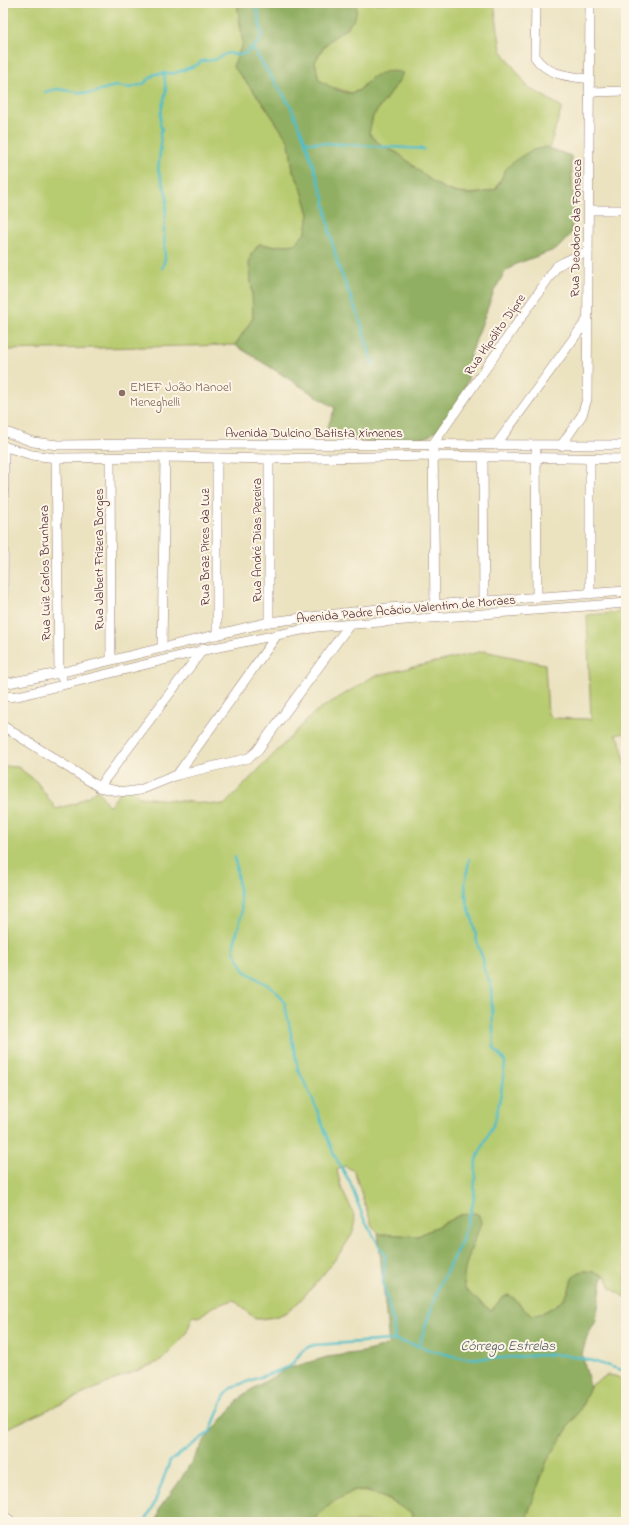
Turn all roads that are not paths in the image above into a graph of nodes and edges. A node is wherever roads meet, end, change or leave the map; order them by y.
1 (536, 3) edge
2 (590, 3) edge
3 (589, 79) junction
4 (589, 92) junction
5 (626, 92) edge
6 (589, 210) junction
7 (626, 210) edge
8 (588, 251) junction
9 (588, 320) junction
10 (3, 431) edge
11 (433, 444) junction
12 (496, 444) junction
13 (626, 445) edge
14 (4, 446) edge
15 (536, 446) junction
16 (561, 446) junction
17 (432, 456) junction
18 (165, 457) junction
19 (483, 457) junction
20 (535, 457) junction
21 (56, 458) junction
22 (110, 458) junction
23 (217, 458) junction
24 (269, 458) junction
25 (590, 459) junction
26 (626, 459) edge
27 (626, 591) edge
28 (590, 594) junction
29 (537, 597) junction
30 (3, 600) edge
31 (484, 602) junction
32 (626, 603) edge
33 (435, 605) junction
34 (316, 616) junction
35 (436, 617) junction
36 (269, 622) junction
37 (350, 624) junction
38 (316, 627) junction
39 (217, 635) junction
40 (277, 635) junction
41 (204, 639) junction
42 (162, 648) junction
43 (204, 650) junction
44 (112, 659) junction
45 (59, 673) junction
46 (3, 684) edge
47 (66, 685) junction
48 (3, 697) edge
49 (3, 726) edge
50 (177, 776) junction
51 (98, 787) junction
52 (3, 1515) edge
53 (12, 1522) edge

1 - 3 street
2 - 3 street, Rua Deodoro da Fonseca
3 - 4 street, Rua Deodoro da Fonseca
4 - 5 street
4 - 6 street, Rua Deodoro da Fonseca
6 - 7 street
6 - 8 street, Rua Deodoro da Fonseca
8 - 9 street, Rua Deodoro da Fonseca
8 - 11 street, Rua Hipólito Dipre
9 - 12 street
9 - 16 street, Rua Deodoro da Fonseca
10 - 11 street, Avenida Dulcino Batista Ximenes
11 - 12 street, Avenida Dulcino Batista Ximenes
11 - 17 street
12 - 15 street, Avenida Dulcino Batista Ximenes
13 - 16 street, Avenida Dulcino Batista Ximenes
14 - 21 street, Avenida Dulcino Batista Ximenes
14 - 30 street
15 - 16 street, Avenida Dulcino Batista Ximenes
15 - 20 street
17 - 19 street, Avenida Dulcino Batista Ximenes
17 - 24 street, Avenida Dulcino Batista Ximenes
17 - 33 street
18 - 22 street, Avenida Dulcino Batista Ximenes
18 - 23 street, Avenida Dulcino Batista Ximenes
18 - 42 street
19 - 20 street, Avenida Dulcino Batista Ximenes
19 - 31 street
20 - 25 street, Avenida Dulcino Batista Ximenes
20 - 29 street
21 - 22 street, Avenida Dulcino Batista Ximenes
21 - 45 street, Rua Luiz Carlos Brunhara
22 - 44 street, Rua Jalbert Frizera Borges
23 - 24 street, Avenida Dulcino Batista Ximenes
23 - 39 street, Rua Braz Pires da Luz
24 - 36 street, Rua André Dias Pereira
25 - 26 street, Avenida Dulcino Batista Ximenes
25 - 28 street
27 - 28 street, Avenida Padre Acácio Valentim de Moraes
28 - 29 street, Avenida Padre Acácio Valentim de Moraes
29 - 31 street, Avenida Padre Acácio Valentim de Moraes
31 - 33 street, Avenida Padre Acácio Valentim de Moraes
32 - 35 street, Avenida Padre Acácio Valentim de Moraes
33 - 34 street, Avenida Padre Acácio Valentim de Moraes
33 - 35 street
34 - 36 street, Avenida Padre Acácio Valentim de Moraes
34 - 38 street
35 - 37 street, Avenida Padre Acácio Valentim de Moraes
36 - 39 street, Avenida Padre Acácio Valentim de Moraes
37 - 38 street, Avenida Padre Acácio Valentim de Moraes
37 - 50 street
38 - 40 street, Avenida Padre Acácio Valentim de Moraes
39 - 41 street, Avenida Padre Acácio Valentim de Moraes
40 - 43 street, Avenida Padre Acácio Valentim de Moraes
40 - 50 street
41 - 42 street, Avenida Padre Acácio Valentim de Moraes
41 - 43 street
42 - 44 street, Avenida Padre Acácio Valentim de Moraes
43 - 47 street, Avenida Padre Acácio Valentim de Moraes
43 - 51 street
44 - 45 street, Avenida Padre Acácio Valentim de Moraes
45 - 46 street, Avenida Padre Acácio Valentim de Moraes
45 - 47 street, Rua Luiz Carlos Brunhara
47 - 48 street, Avenida Padre Acácio Valentim de Moraes
49 - 51 street
50 - 51 street
52 - 53 street

